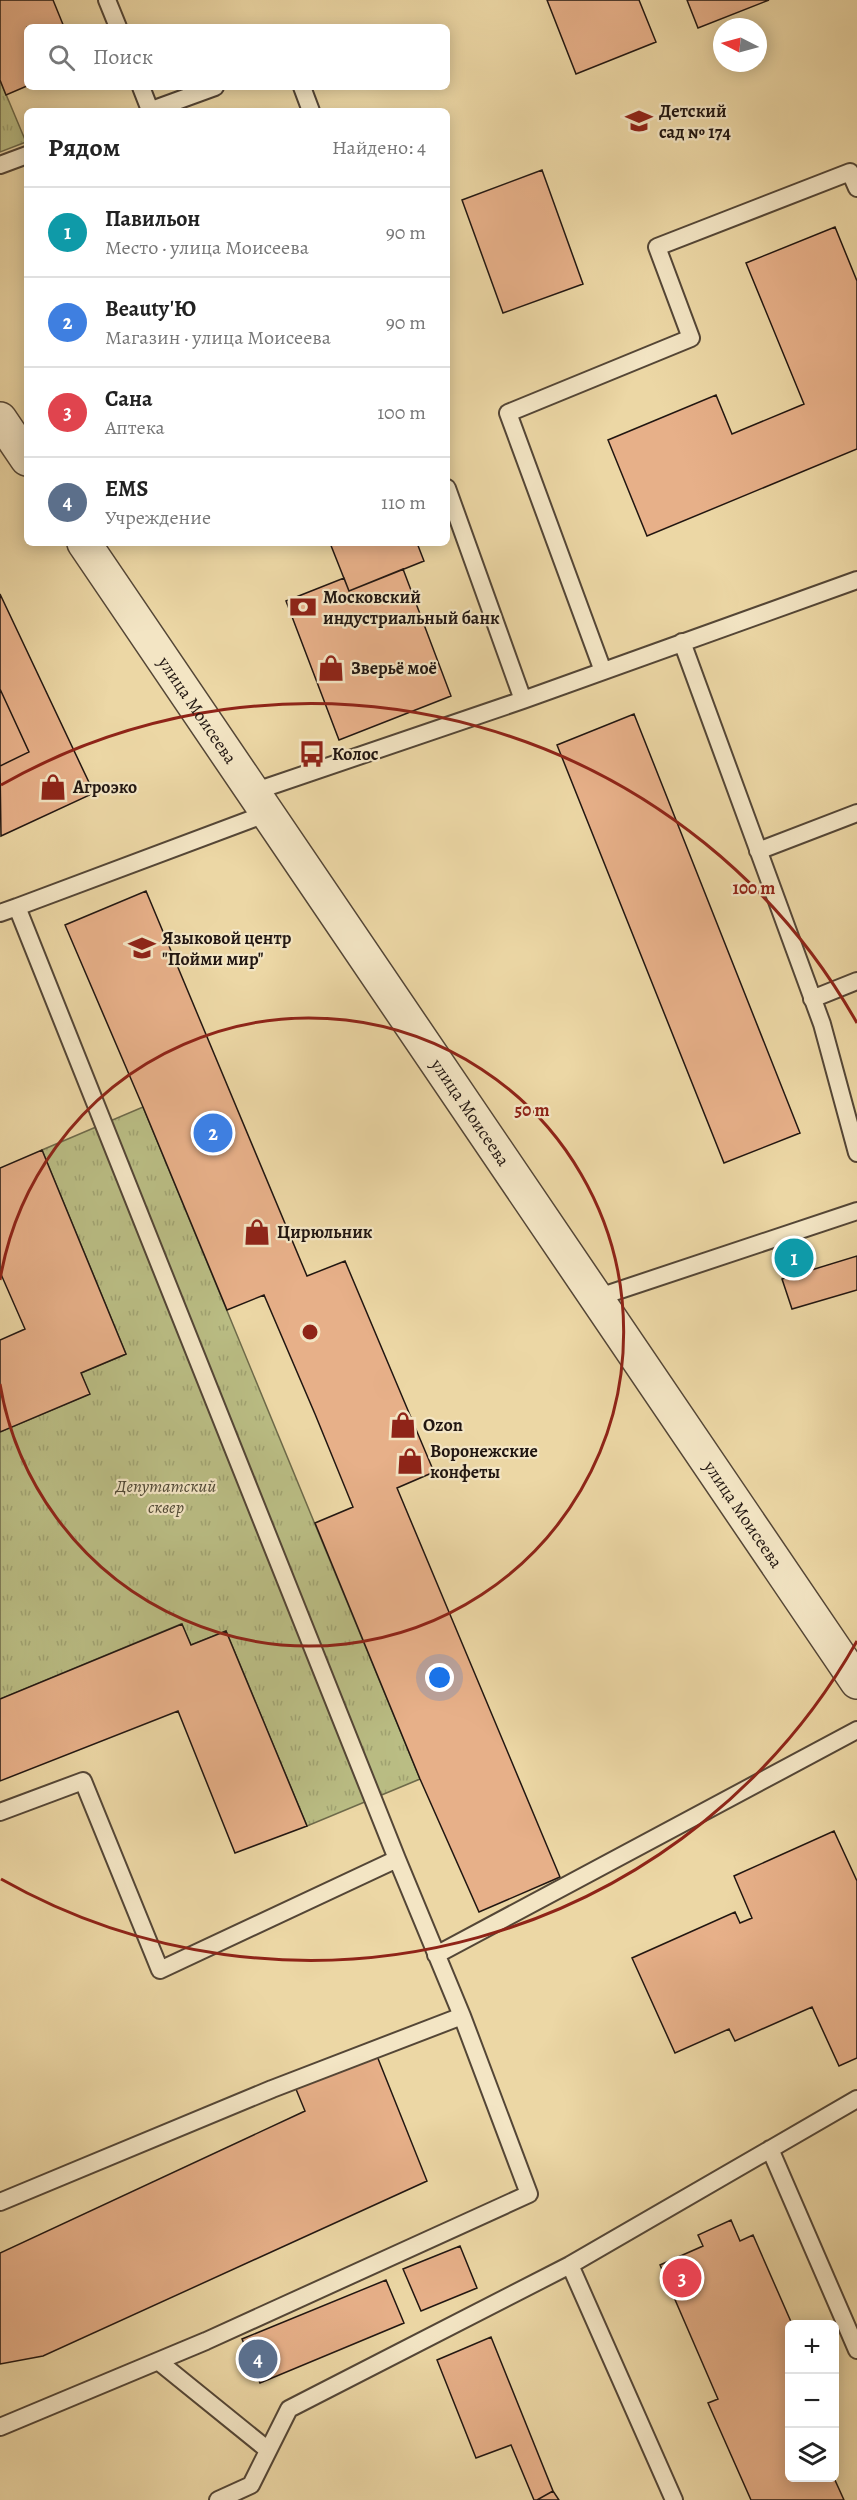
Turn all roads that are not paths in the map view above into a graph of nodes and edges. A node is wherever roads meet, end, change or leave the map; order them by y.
1 (107, 0) edge
2 (117, 24) edge
3 (142, 90) edge
4 (207, 90) edge
5 (303, 90) edge
6 (148, 108) edge
7 (157, 108) edge
8 (310, 108) edge
9 (24, 156) edge
10 (1, 162) edge
11 (857, 188) edge
12 (0, 419) edge
13 (24, 455) edge
14 (450, 497) edge
15 (86, 546) edge
16 (857, 580) edge
17 (682, 642) junction
18 (603, 671) junction
19 (523, 700) junction
20 (260, 802) junction
21 (857, 813) edge
22 (758, 851) junction
23 (17, 907) junction
24 (0, 913) edge
25 (857, 981) edge
26 (812, 999) junction
27 (857, 1153) edge
28 (857, 1211) edge
29 (596, 1298) junction
30 (857, 1682) edge
31 (857, 1730) edge
32 (0, 1812) edge
33 (397, 1859) junction
34 (436, 1955) junction
35 (462, 2016) junction
36 (857, 2099) edge
37 (770, 2149) junction
38 (0, 2202) edge
39 (570, 2265) junction
40 (857, 2350) edge
41 (158, 2361) junction
42 (0, 2427) edge
43 (268, 2450) junction
44 (218, 2500) edge
45 (674, 2500) edge

1 - 2 lane
3 - 6 lane
4 - 7 lane
5 - 8 lane
9 - 10 lane
11 - 18 lane
12 - 13 street
14 - 19 lane
15 - 20 street, улица Моисеева
16 - 17 lane
17 - 18 lane
17 - 22 lane
18 - 19 lane
19 - 20 lane
20 - 23 lane
20 - 29 street, улица Моисеева
21 - 22 lane
22 - 26 lane
23 - 24 lane
23 - 33 lane
25 - 26 lane
26 - 27 lane
28 - 29 lane
29 - 30 street, улица Моисеева
31 - 34 lane
32 - 33 lane
33 - 34 lane
34 - 35 lane
35 - 38 lane
35 - 41 lane
36 - 37 lane
37 - 39 lane
37 - 40 lane
39 - 43 lane
39 - 45 lane
41 - 42 lane
41 - 43 lane
43 - 44 lane

